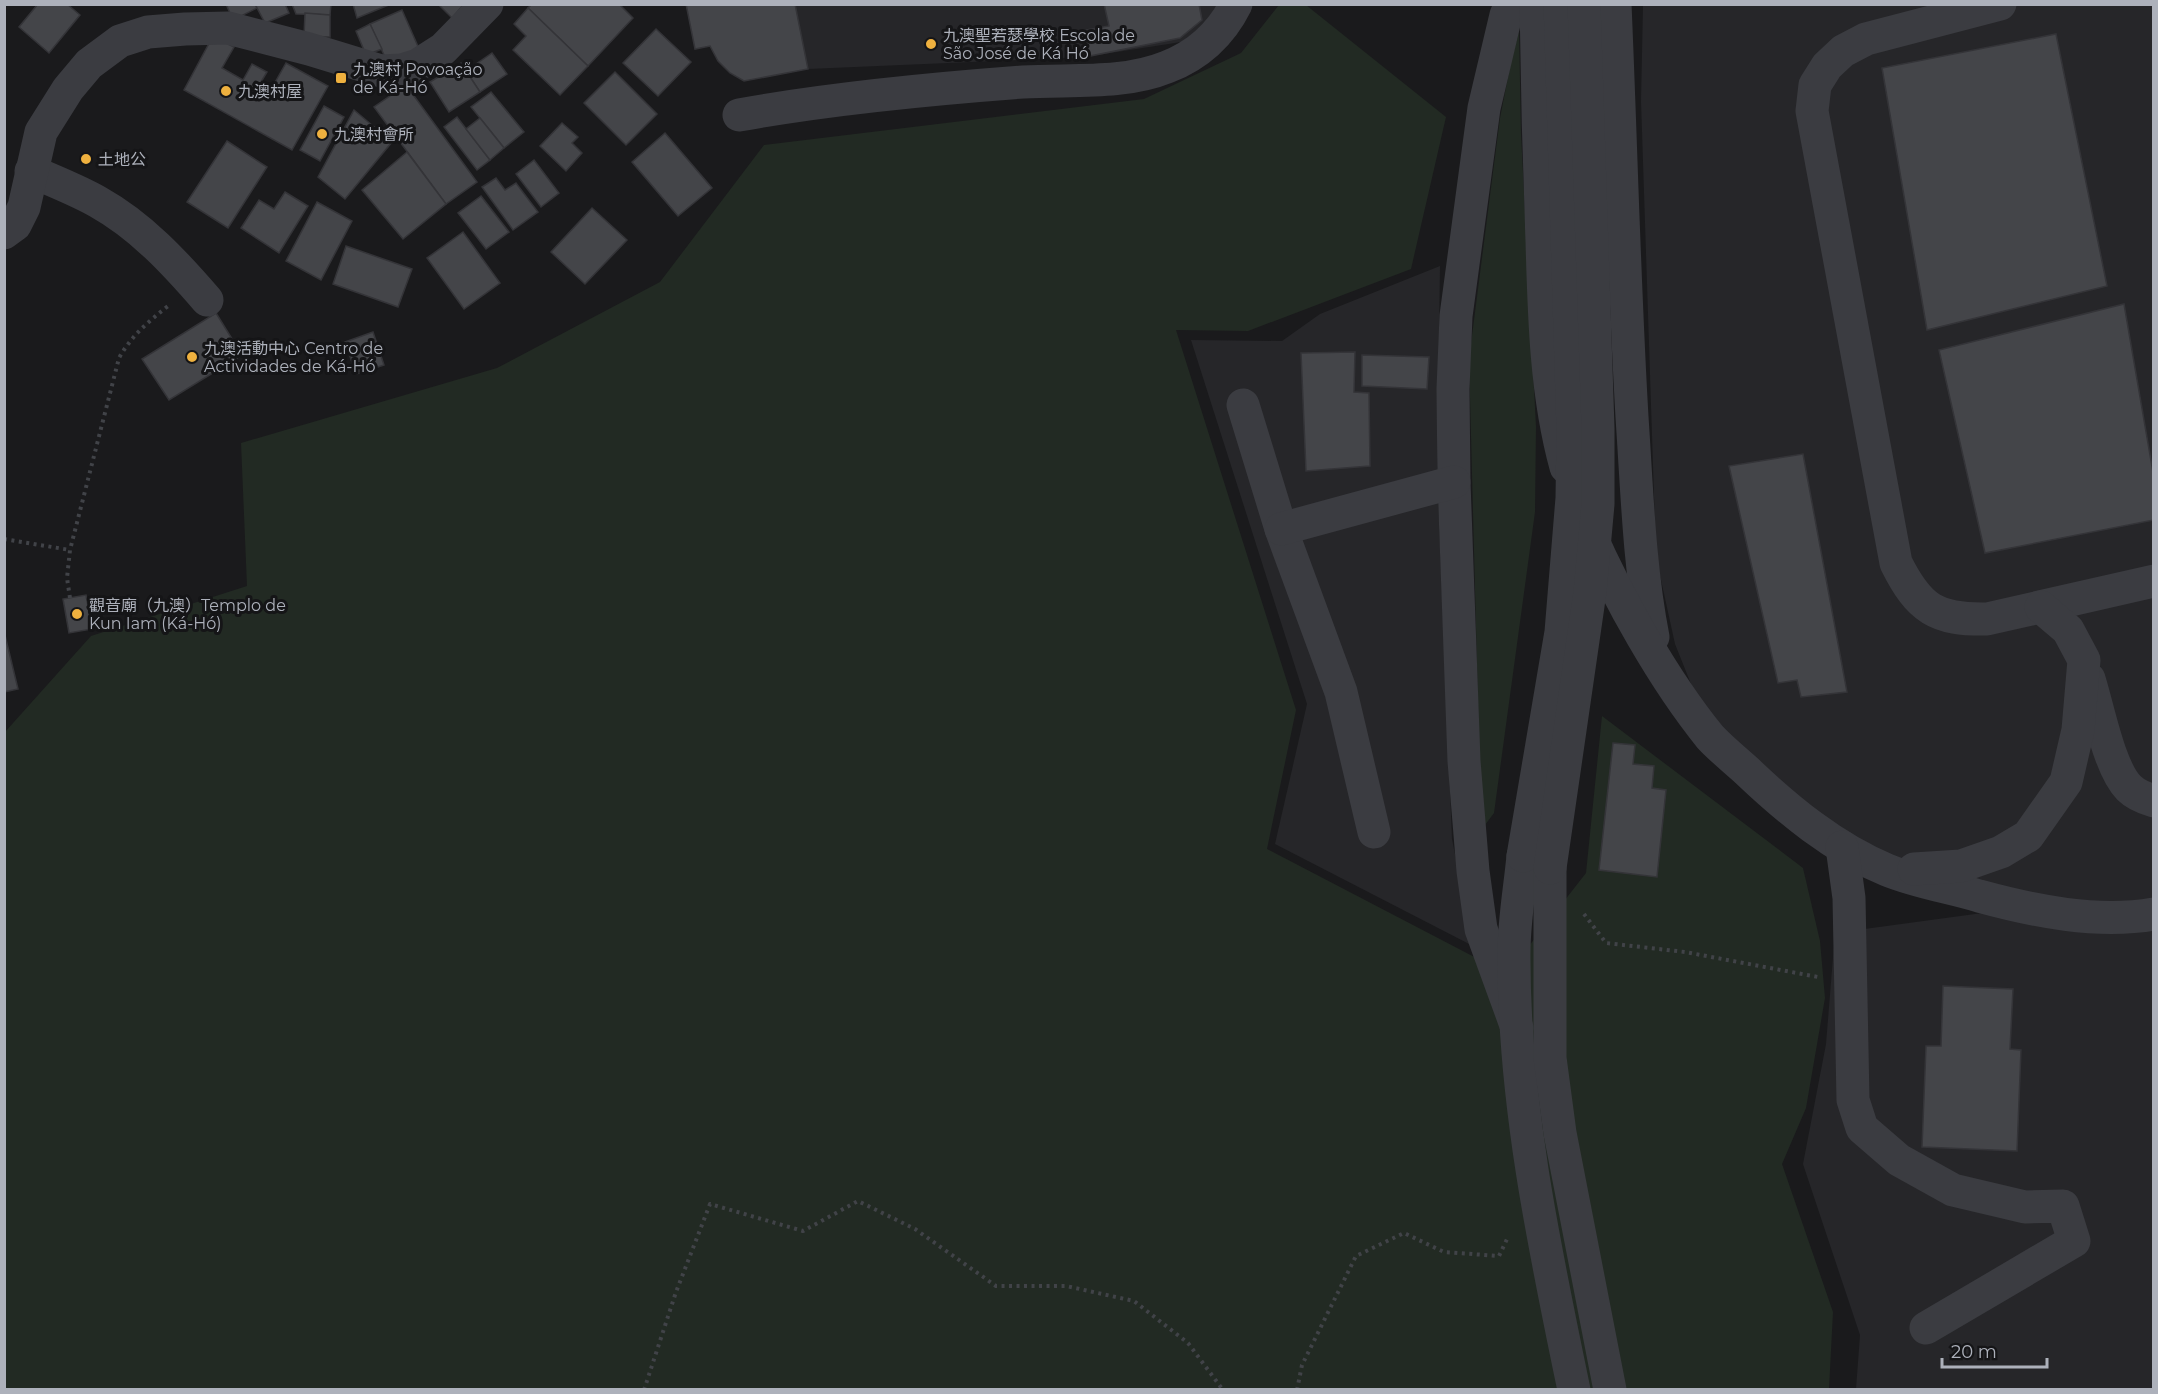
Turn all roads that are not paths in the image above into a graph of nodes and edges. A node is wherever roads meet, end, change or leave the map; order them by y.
1 (487, 4) edge
2 (1236, 4) edge
3 (1511, 4) edge
4 (1536, 4) edge
5 (1560, 4) edge
6 (1584, 4) edge
7 (1615, 4) edge
8 (2000, 4) edge
9 (196, 16) edge
10 (739, 115) dead end
11 (31, 171) junction
12 (4, 233) edge
13 (201, 293) road end
14 (1243, 405) dead end
15 (1454, 483) junction
16 (1281, 529) junction
17 (2154, 581) edge
18 (2041, 607) junction
19 (2084, 660) junction
20 (1658, 663) junction
21 (2154, 801) edge
22 (1374, 832) dead end
23 (1842, 847) junction
24 (1888, 870) junction
25 (1536, 874) junction
26 (2154, 914) edge
27 (1517, 1028) junction
28 (1926, 1328) dead end
29 (1574, 1389) edge
30 (1610, 1389) edge

1 - 9 street
2 - 10 street
3 - 15 street
4 - 20 street
5 - 25 street, bridge
6 - 25 street, bridge
7 - 20 street
8 - 18 street
9 - 11 street
11 - 12 street
11 - 13 street
14 - 16 street
15 - 16 street
15 - 27 street
16 - 22 street
17 - 18 street
18 - 19 street
19 - 21 street
19 - 24 street
20 - 23 street
23 - 24 street
23 - 28 street
24 - 26 street
25 - 27 street
25 - 30 street
27 - 29 street

